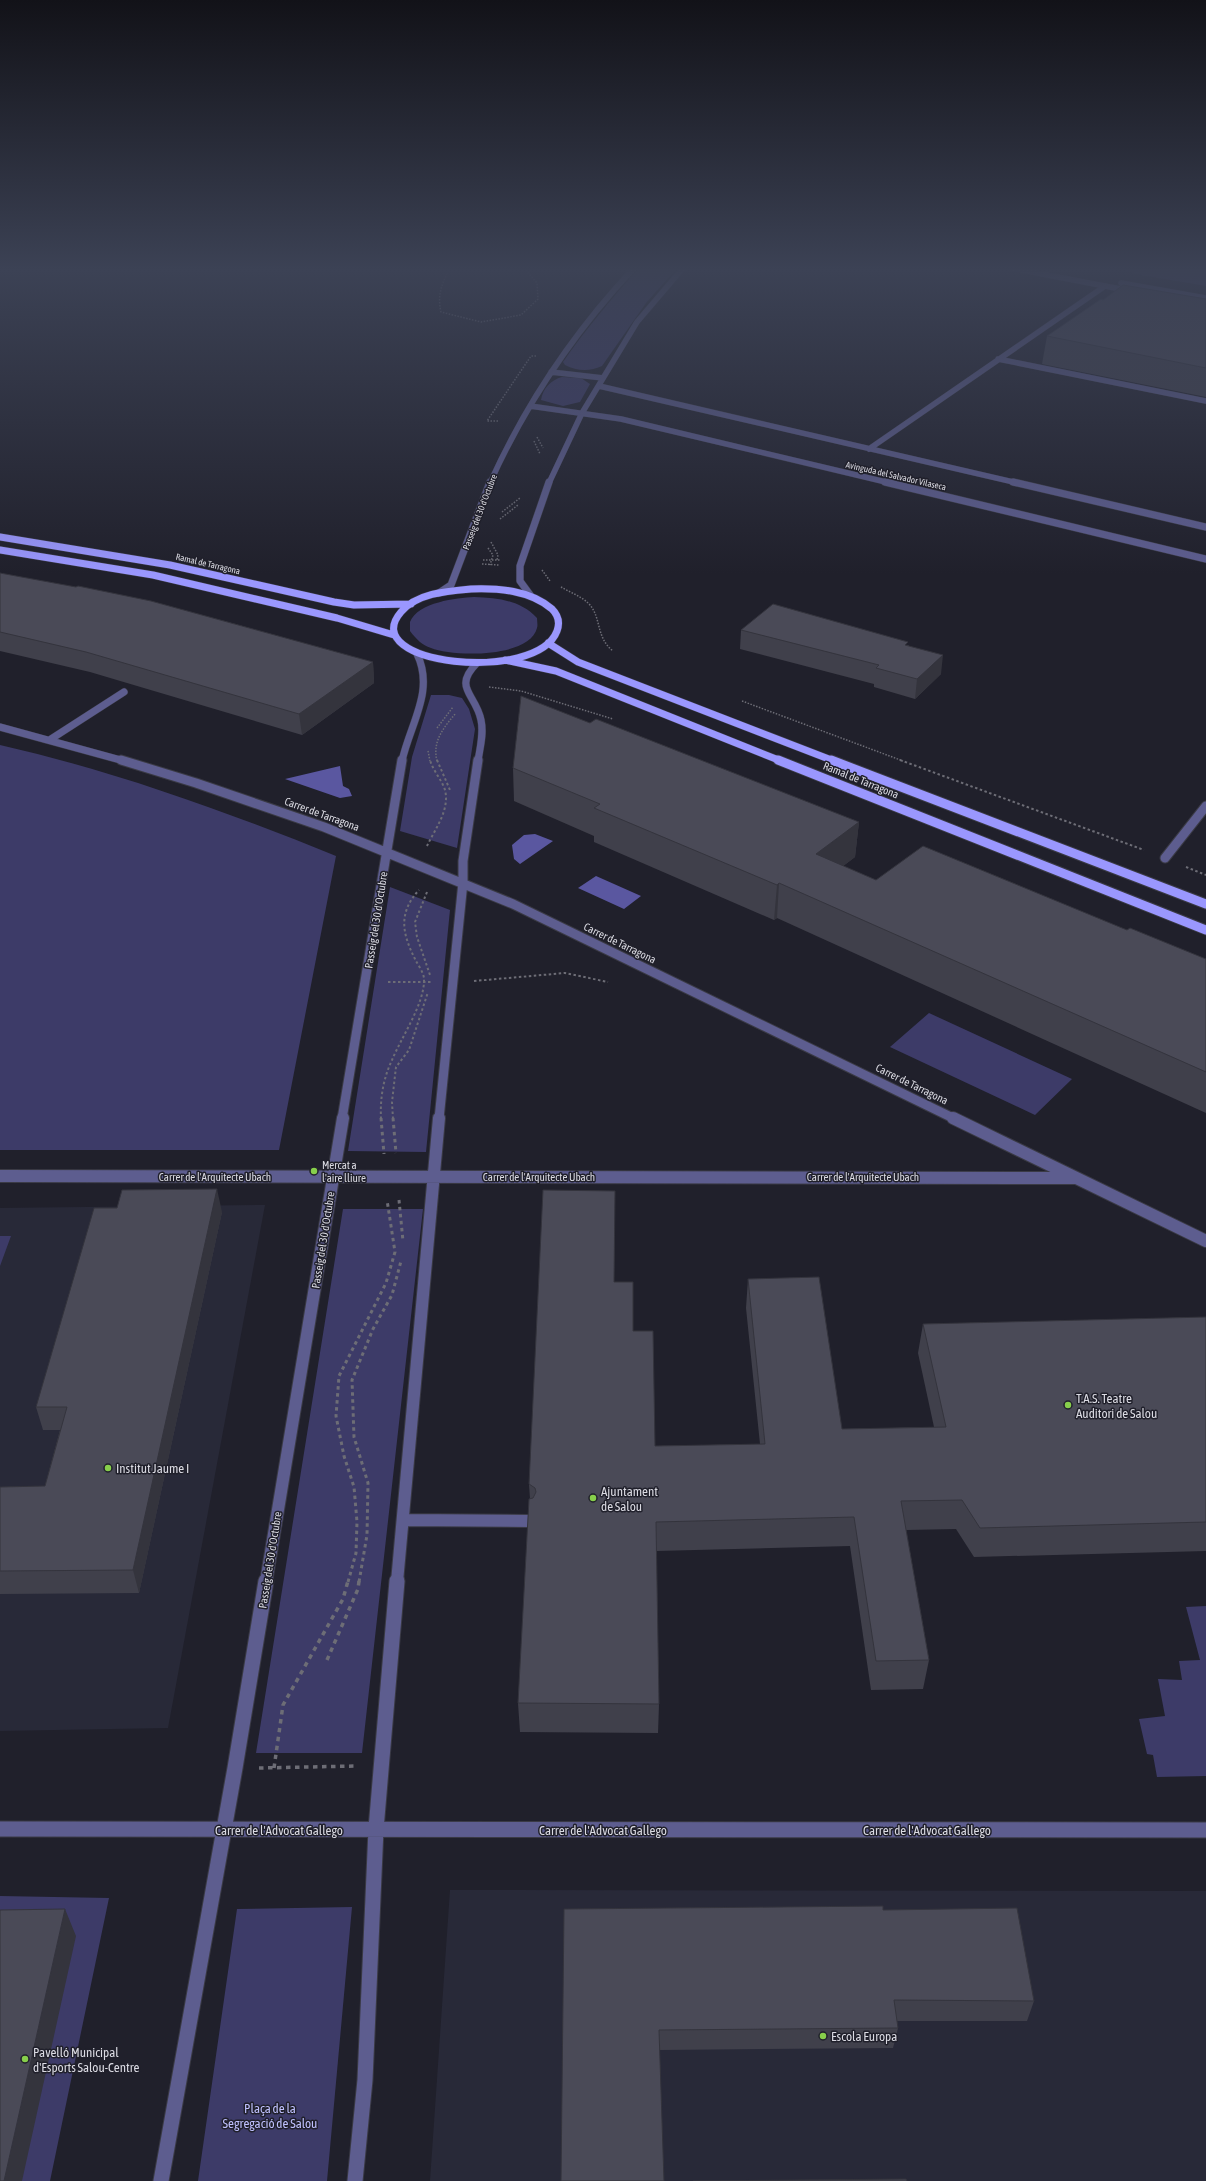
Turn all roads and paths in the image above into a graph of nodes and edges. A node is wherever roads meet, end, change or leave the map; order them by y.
1 (608, 370) edge
2 (984, 370) edge
3 (1048, 370) edge
4 (551, 372) joint
5 (603, 378) junction
6 (599, 386) junction
7 (1204, 400) edge
8 (530, 406) junction
9 (582, 413) junction
10 (533, 440) dead end
11 (869, 449) junction
12 (538, 460) dead end
13 (524, 496) dead end
14 (500, 513) dead end
15 (1206, 527) edge
16 (0, 537) edge
17 (487, 547) dead end
18 (0, 550) edge
19 (462, 559) junction
20 (1206, 559) edge
21 (491, 560) junction
22 (522, 560) junction
23 (475, 564) dead end
24 (490, 564) junction
25 (506, 565) dead end
26 (552, 583) dead end
27 (558, 586) dead end
28 (439, 593) junction
29 (531, 596) junction
30 (411, 604) junction
31 (394, 635) junction
32 (548, 643) junction
33 (417, 654) junction
34 (618, 655) dead end
35 (505, 660) junction
36 (477, 663) junction
37 (124, 692) dead end
38 (736, 698) dead end
39 (454, 704) dead end
40 (458, 707) dead end
41 (0, 727) edge
42 (435, 733) dead end
43 (51, 739) junction
44 (430, 744) dead end
45 (451, 792) dead end
46 (1206, 806) edge
47 (426, 847) dead end
48 (388, 851) junction
49 (1165, 858) junction
50 (1206, 874) edge
51 (464, 882) junction
52 (423, 885) dead end
53 (429, 888) dead end
54 (1206, 904) edge
55 (1206, 930) edge
56 (471, 981) dead end
57 (385, 982) dead end
58 (423, 982) junction
59 (429, 982) junction
60 (435, 982) dead end
61 (608, 982) dead end
62 (0, 1176) edge
63 (433, 1176) junction
64 (334, 1177) junction
65 (385, 1177) junction
66 (398, 1177) junction
67 (1078, 1178) junction
68 (1206, 1241) edge
69 (403, 1244) dead end
70 (401, 1258) dead end
71 (403, 1520) junction
72 (530, 1521) edge
73 (327, 1660) dead end
74 (360, 1766) dead end
75 (259, 1768) dead end
76 (274, 1768) junction
77 (0, 1829) edge
78 (376, 1829) junction
79 (224, 1830) junction
80 (1206, 1830) edge
81 (160, 2181) edge
82 (355, 2181) edge

1 - 5 street
2 - 11 street
3 - 7 street
4 - 5 street
4 - 8 street, Passeig del 30 d'Octubre
5 - 6 street
6 - 9 street
6 - 11 street, Avinguda del Salvador Vilaseca
8 - 9 street
8 - 19 street, Passeig del 30 d'Octubre
9 - 20 street, Avinguda del Salvador Vilaseca
9 - 22 street
10 - 12 path
11 - 15 street, Avinguda del Salvador Vilaseca
13 - 14 path
16 - 30 main road, Ramal de Tarragona
17 - 21 path
18 - 31 main road
19 - 21 path
19 - 28 street, Passeig del 30 d'Octubre
21 - 22 path
21 - 24 path
22 - 26 path
22 - 29 street
23 - 24 path
24 - 25 path
27 - 34 path
28 - 29 main road
28 - 30 main road
29 - 32 main road
30 - 31 main road
31 - 33 main road
32 - 35 main road
32 - 54 main road, Ramal de Tarragona
33 - 36 main road
33 - 48 street, Passeig del 30 d'Octubre
35 - 36 main road
35 - 55 main road, Ramal de Tarragona
36 - 51 street
37 - 43 street
38 - 49 path
39 - 42 path
40 - 45 path
41 - 43 street, Carrer de Tarragona
43 - 48 street, Carrer de Tarragona
44 - 47 path
46 - 49 street
48 - 51 street, Carrer de Tarragona
48 - 64 street, Passeig del 30 d'Octubre
49 - 50 path
51 - 63 street
51 - 67 street, Carrer de Tarragona
52 - 58 path
53 - 59 path
56 - 61 path
57 - 58 path
58 - 59 path
58 - 65 path
59 - 60 path
59 - 66 path
62 - 64 street, Carrer de l'Arquitecte Ubach
63 - 66 street, Carrer de l'Arquitecte Ubach
63 - 67 street, Carrer de l'Arquitecte Ubach
63 - 71 street
64 - 65 street, Carrer de l'Arquitecte Ubach
64 - 79 street, Passeig del 30 d'Octubre
65 - 66 street, Carrer de l'Arquitecte Ubach
65 - 76 path
66 - 69 path
67 - 68 street, Carrer de Tarragona
70 - 73 path
71 - 72 street
71 - 78 street
74 - 76 path
75 - 76 path
77 - 79 street, Carrer de l'Advocat Gallego
78 - 79 street, Carrer de l'Advocat Gallego
78 - 80 street, Carrer de l'Advocat Gallego
78 - 82 street
79 - 81 street

